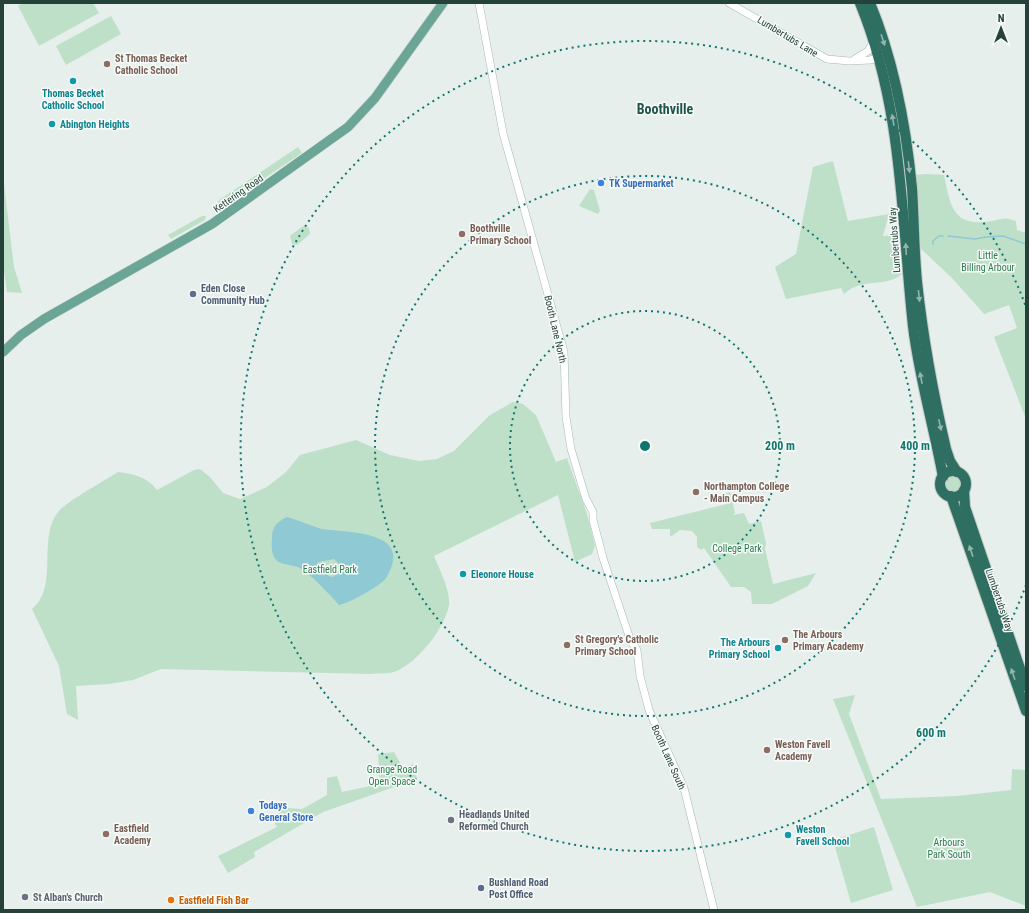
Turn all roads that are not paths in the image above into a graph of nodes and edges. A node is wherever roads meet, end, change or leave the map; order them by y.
1 (443, 3) edge
2 (479, 3) edge
3 (729, 3) edge
4 (860, 3) edge
5 (870, 3) edge
6 (874, 41) junction
7 (884, 56) junction
8 (849, 61) junction
9 (3, 352) edge
10 (957, 472) junction
11 (942, 477) junction
12 (964, 490) junction
13 (951, 496) junction
14 (637, 650) joint
15 (1026, 686) edge
16 (1026, 711) edge
17 (714, 910) edge

1 - 9 main road, Kettering Road
2 - 14 street, Booth Lane North
3 - 8 street, Lumbertubs Lane
4 - 6 highway, Lumbertubs Way
5 -> 7 highway, Lumbertubs Way
6 - 7 highway, Lumbertubs Way
6 - 8 street
7 - 8 street, Lumbertubs Lane
7 -> 10 highway, Lumbertubs Way
11 -> 7 highway, Lumbertubs Way
10 - 11 highway
10 - 12 highway
11 - 13 highway
12 - 13 highway
12 - 15 highway, Lumbertubs Way
16 -> 13 highway, Lumbertubs Way
14 - 17 street, Booth Lane South

